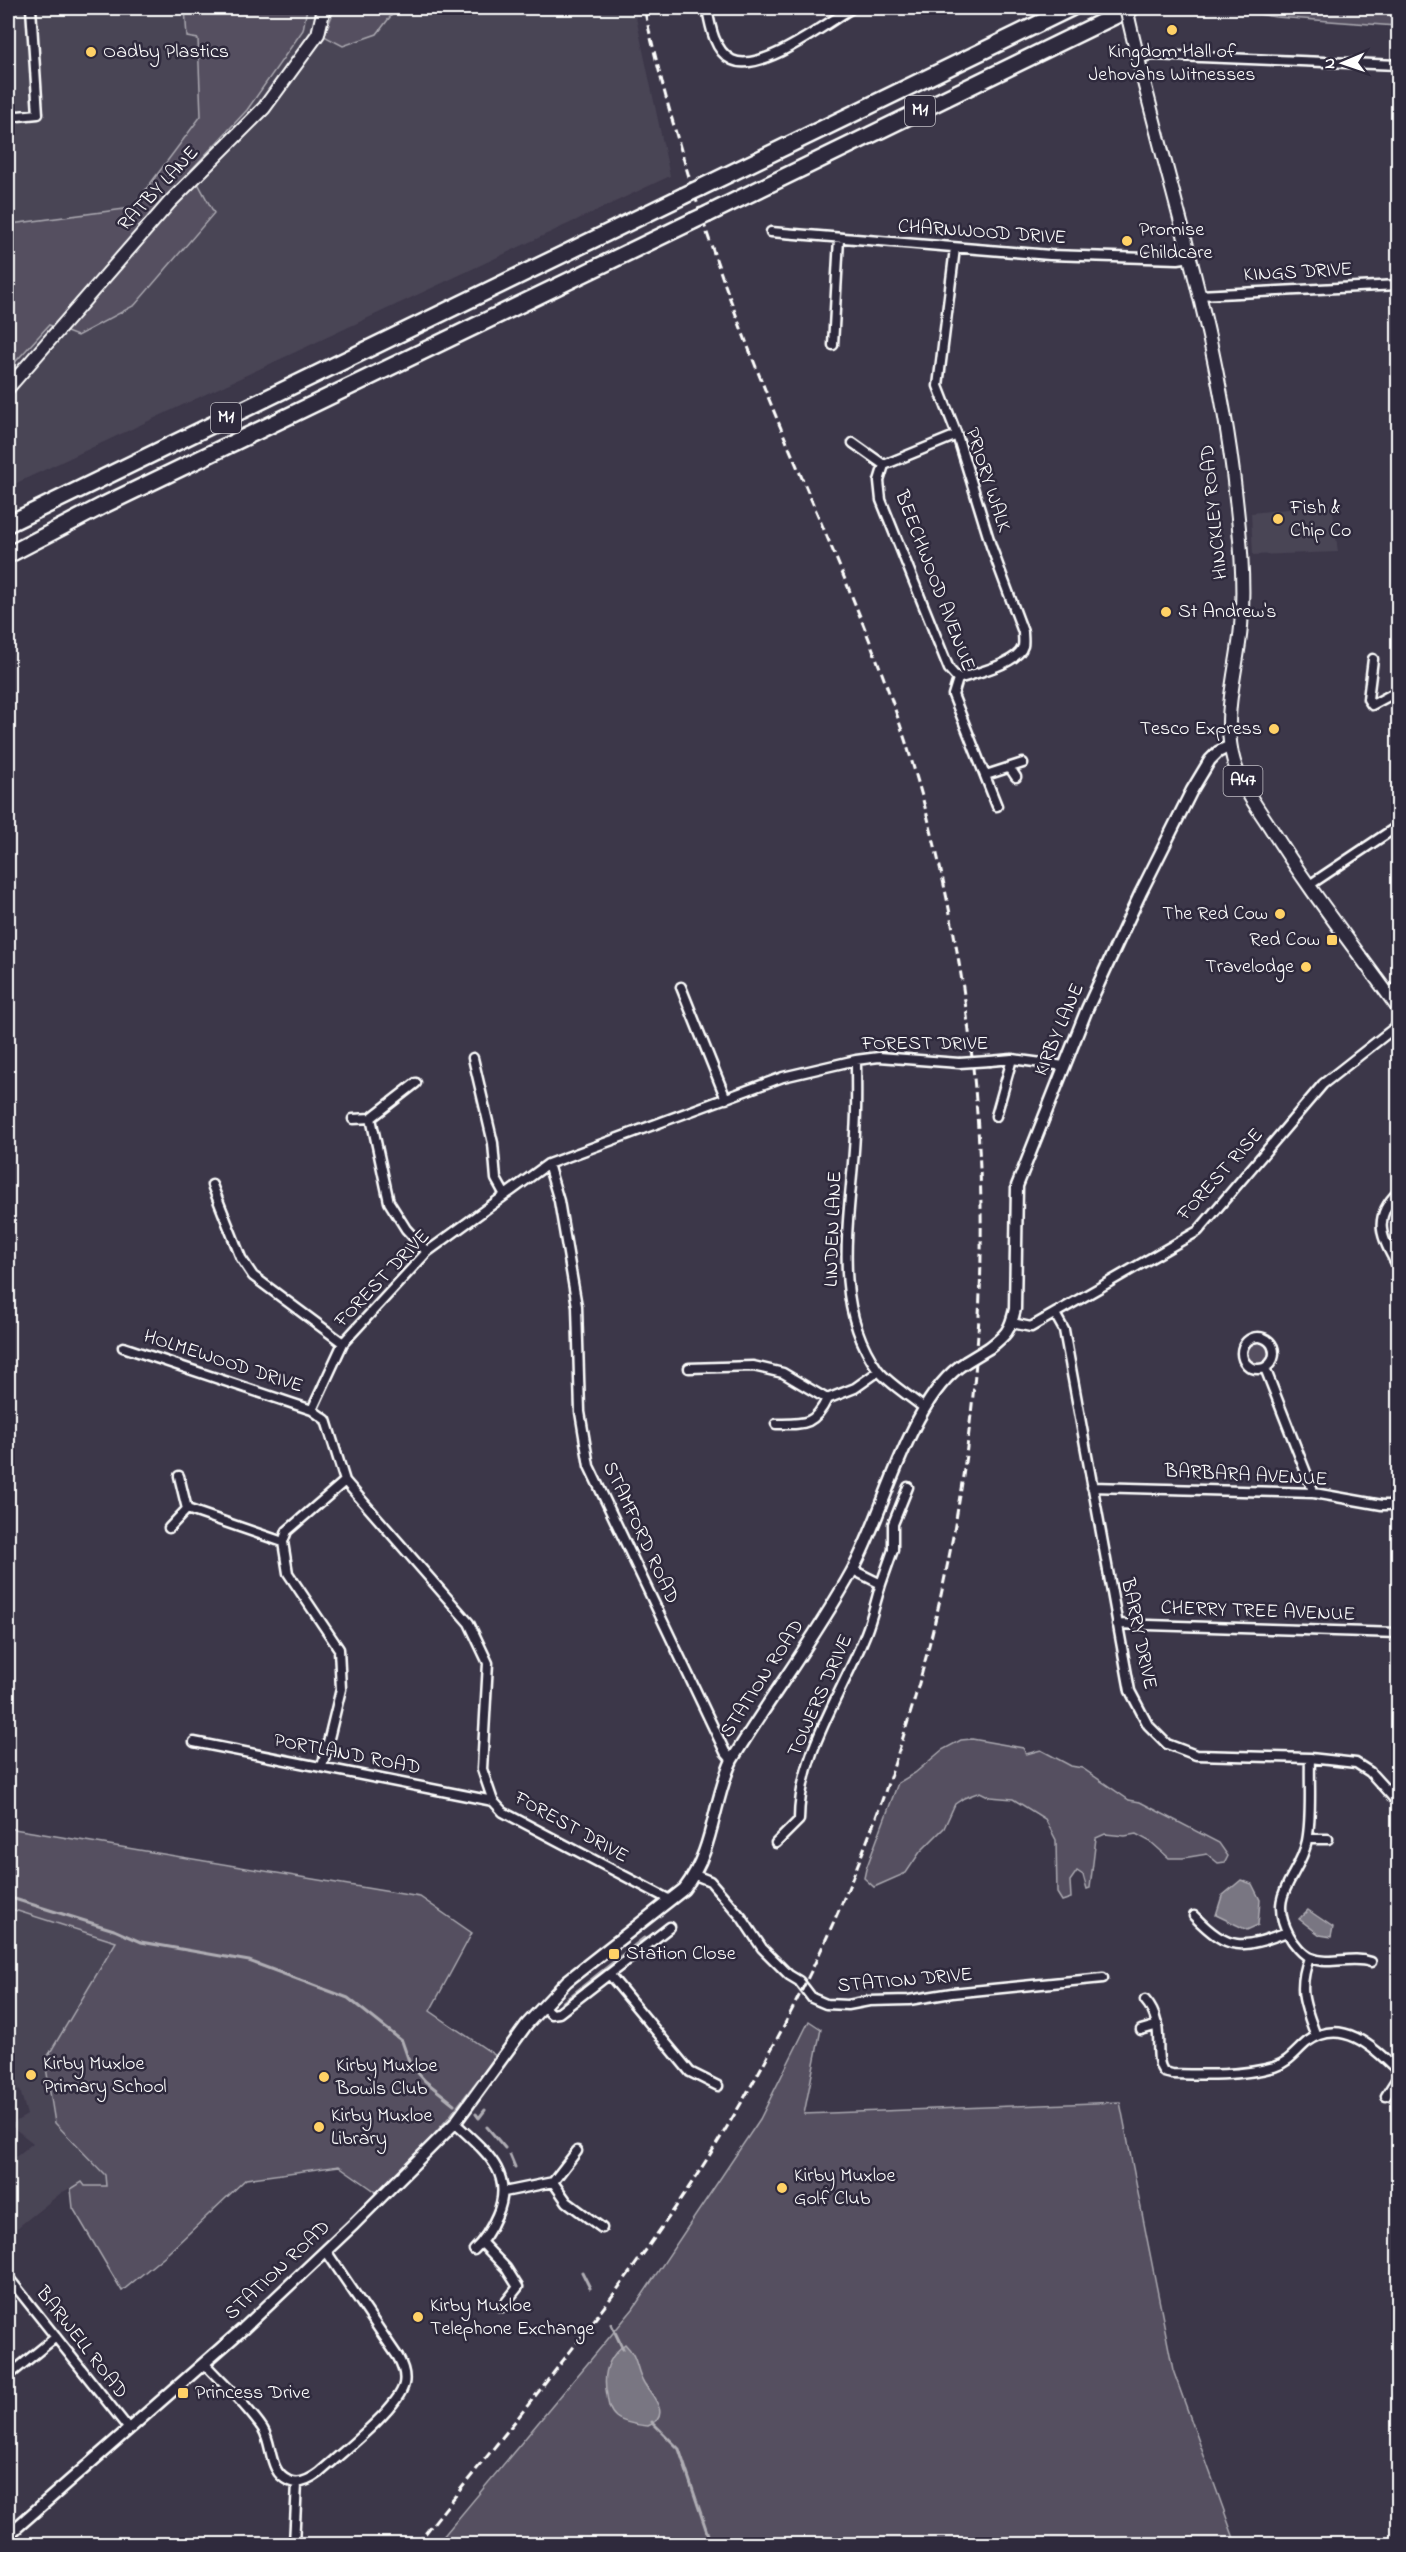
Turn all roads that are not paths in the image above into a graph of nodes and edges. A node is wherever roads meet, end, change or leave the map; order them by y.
1 (31, 8) edge
2 (324, 8) edge
3 (706, 8) edge
4 (852, 8) edge
5 (1071, 8) edge
6 (1126, 8) edge
7 (1131, 8) edge
8 (1136, 53) junction
9 (1398, 65) edge
10 (8, 117) edge
11 (771, 232) dead end
12 (839, 239) junction
13 (955, 248) junction
14 (1190, 257) junction
15 (1398, 285) edge
16 (1199, 295) junction
17 (833, 345) dead end
18 (8, 388) edge
19 (957, 435) junction
20 (853, 443) dead end
21 (884, 465) junction
22 (8, 524) edge
23 (8, 555) edge
24 (1373, 659) dead end
25 (958, 679) junction
26 (1398, 691) edge
27 (1230, 746) junction
28 (1023, 763) dead end
29 (1010, 768) junction
30 (986, 775) junction
31 (1016, 777) dead end
32 (997, 806) dead end
33 (1398, 826) edge
34 (1308, 886) junction
35 (681, 987) dead end
36 (1393, 989) edge
37 (1398, 1008) edge
38 (1398, 1025) edge
39 (473, 1058) dead end
40 (1012, 1059) junction
41 (856, 1060) junction
42 (1064, 1066) junction
43 (416, 1083) dead end
44 (726, 1099) junction
45 (996, 1116) dead end
46 (372, 1118) junction
47 (353, 1119) dead end
48 (548, 1164) junction
49 (212, 1185) dead end
50 (1398, 1192) edge
51 (505, 1195) junction
52 (427, 1252) junction
53 (1398, 1267) edge
54 (1055, 1314) junction
55 (1012, 1323) junction
56 (344, 1343) junction
57 (123, 1347) dead end
58 (689, 1368) dead end
59 (1265, 1368) dead end
60 (879, 1371) junction
61 (827, 1399) junction
62 (924, 1408) junction
63 (312, 1410) junction
64 (776, 1424) dead end
65 (179, 1476) dead end
66 (345, 1481) junction
67 (908, 1487) dead end
68 (1092, 1487) junction
69 (1314, 1493) junction
70 (1398, 1505) edge
71 (187, 1509) junction
72 (169, 1528) dead end
73 (283, 1542) junction
74 (853, 1570) junction
75 (881, 1584) junction
76 (1117, 1624) junction
77 (1398, 1633) edge
78 (194, 1742) dead end
79 (1310, 1758) junction
80 (732, 1760) junction
81 (322, 1767) junction
82 (493, 1801) junction
83 (1398, 1803) edge
84 (1308, 1839) junction
85 (1328, 1839) dead end
86 (776, 1844) dead end
87 (695, 1875) junction
88 (670, 1900) junction
89 (1194, 1916) dead end
90 (670, 1927) dead end
91 (1287, 1932) junction
92 (1309, 1958) junction
93 (1371, 1962) dead end
94 (609, 1974) junction
95 (1103, 1978) dead end
96 (1145, 2000) dead end
97 (543, 2006) junction
98 (1158, 2025) junction
99 (1141, 2030) dead end
100 (1316, 2036) junction
101 (1398, 2071) edge
102 (1398, 2077) edge
103 (718, 2086) dead end
104 (1386, 2096) dead end
105 (455, 2123) junction
106 (577, 2151) dead end
107 (553, 2182) junction
108 (504, 2192) junction
109 (602, 2228) dead end
110 (482, 2242) junction
111 (474, 2250) dead end
112 (326, 2251) junction
113 (8, 2277) edge
114 (502, 2307) dead end
115 (56, 2337) junction
116 (204, 2363) junction
117 (8, 2376) edge
118 (129, 2429) junction
119 (297, 2483) junction
120 (8, 2535) edge
121 (294, 2544) edge

1 - 10 street
2 - 18 main road, RATBY LANE
3 - 4 street
5 - 22 highway, M1, bridge
6 - 8 main road, HINCKLEY ROAD / A47, bridge
7 - 23 highway, M1, bridge
8 - 9 street
8 - 14 main road, HINCKLEY ROAD / A47
11 - 12 street, CHARNWOOD DRIVE
12 - 13 street, CHARNWOOD DRIVE
12 - 17 street
13 - 14 street, CHARNWOOD DRIVE
13 - 19 street, PRIORY WALK
14 - 16 main road, HINCKLEY ROAD / A47
15 - 16 street, KINGS DRIVE
16 - 27 main road, HINCKLEY ROAD / A47
19 - 21 street
19 - 25 street, PRIORY WALK
20 - 21 street
21 - 25 street, BEECHWOOD AVENUE
24 - 26 street
25 - 30 street, BEECHWOOD AVENUE
27 - 34 main road, HINCKLEY ROAD / A47
27 - 42 street, KIRBY LANE
28 - 29 street
29 - 30 street
29 - 31 street
30 - 32 street, BEECHWOOD AVENUE
33 - 34 street
34 - 36 main road, HINCKLEY ROAD / A47
35 - 44 street
36 - 37 main road, HINCKLEY ROAD / A47
38 - 54 street, FOREST RISE
39 - 51 street
40 - 41 street, FOREST DRIVE, bridge
40 - 42 street, FOREST DRIVE
40 - 45 street
41 - 44 street, FOREST DRIVE
41 - 60 street, LINDEN LANE
42 - 55 street, KIRBY LANE
43 - 46 street
44 - 48 street, FOREST DRIVE
46 - 47 street
46 - 52 street
48 - 51 street, FOREST DRIVE
48 - 80 street, STAMFORD ROAD
49 - 56 street
50 - 53 street
51 - 52 street, FOREST DRIVE
52 - 56 street, FOREST DRIVE
54 - 55 street, FOREST RISE
54 - 68 street, BARRY DRIVE
55 - 62 street, STATION ROAD, bridge
56 - 63 street, FOREST DRIVE
57 - 63 street, HOLMEWOOD DRIVE
58 - 61 street
59 - 69 street
60 - 61 street
60 - 62 street, LINDEN LANE
61 - 64 street
62 - 74 street, STATION ROAD
63 - 66 street, FOREST DRIVE
65 - 71 street
66 - 73 street
66 - 82 street, FOREST DRIVE
67 - 75 street, TOWERS DRIVE
68 - 69 street, BARBARA AVENUE
68 - 76 street, BARRY DRIVE
69 - 70 street, BARBARA AVENUE
71 - 72 street
71 - 73 street
73 - 81 street
74 - 75 street
74 - 80 street, STATION ROAD
75 - 86 street, TOWERS DRIVE
76 - 77 street, CHERRY TREE AVENUE
76 - 79 street, BARRY DRIVE
78 - 81 street, PORTLAND ROAD
79 - 83 street, BARRY DRIVE
79 - 84 street
80 - 87 street, STATION ROAD
81 - 82 street, PORTLAND ROAD
82 - 88 street, FOREST DRIVE
84 - 85 street
84 - 91 street
87 - 88 street, STATION ROAD
87 - 95 street, STATION DRIVE
88 - 97 street, STATION ROAD
89 - 91 street
90 - 94 street
91 - 92 street
92 - 93 street
92 - 100 street
94 - 97 street
94 - 103 street
96 - 98 street
97 - 105 street, STATION ROAD
98 - 99 street
98 - 100 street
100 - 101 street
102 - 104 street
105 - 108 street
105 - 112 street, STATION ROAD
106 - 107 street
107 - 108 street
107 - 109 street
108 - 110 street
110 - 111 street
110 - 114 street
112 - 116 street, STATION ROAD
112 - 119 street
113 - 115 street, BARWELL ROAD
115 - 117 street
115 - 118 street, BARWELL ROAD
116 - 118 street, STATION ROAD
116 - 119 street
118 - 120 street, STATION ROAD
119 - 121 street

